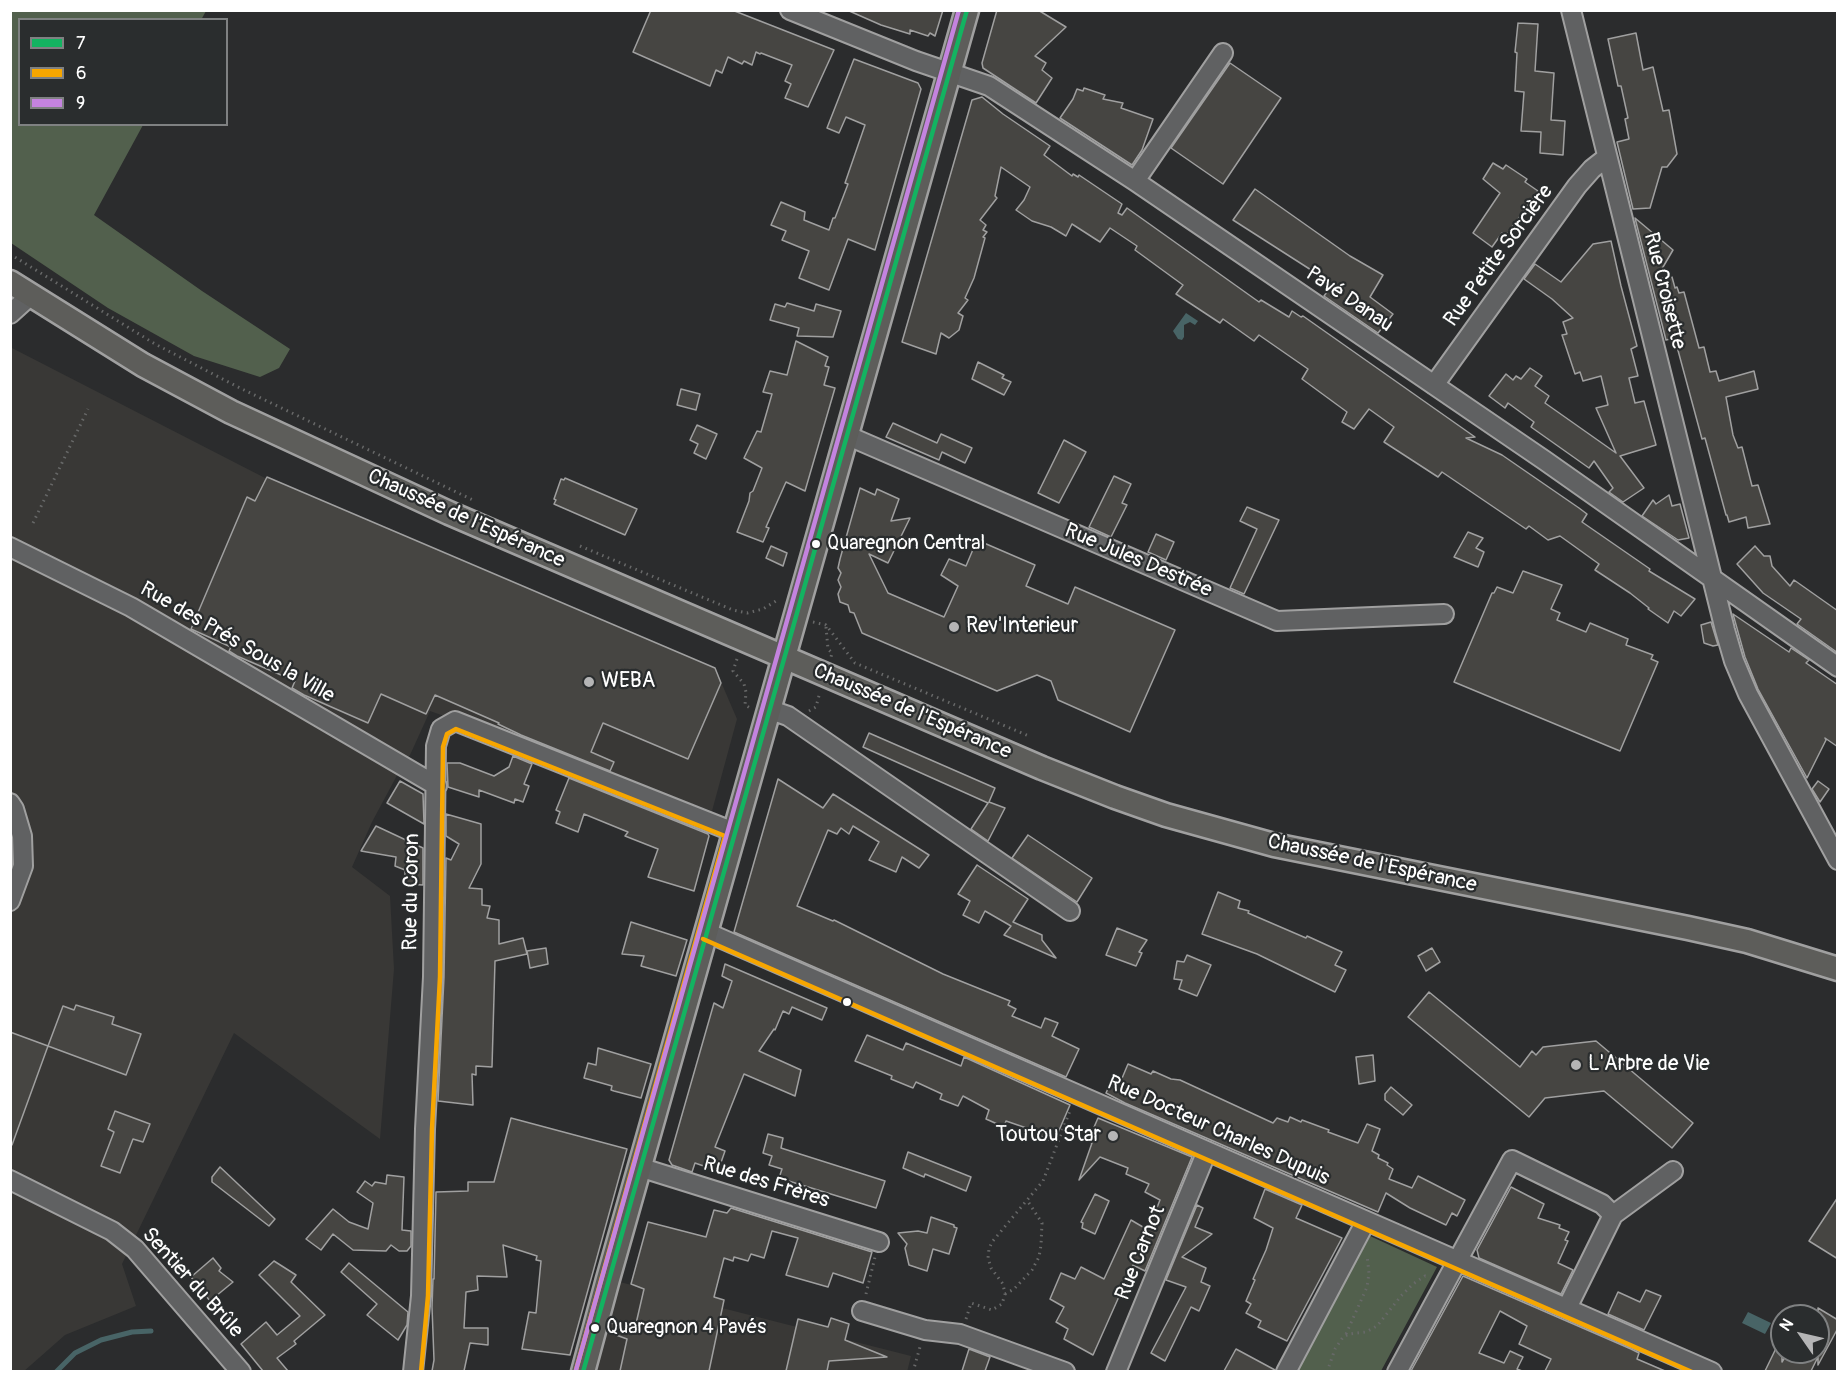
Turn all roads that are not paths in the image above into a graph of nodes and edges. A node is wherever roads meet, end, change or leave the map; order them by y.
1 (789, 10) edge
2 (967, 10) edge
3 (1571, 10) edge
4 (1223, 53) dead end
5 (949, 72) junction
6 (1606, 158) junction
7 (1135, 181) junction
8 (10, 282) edge
9 (31, 295) junction
10 (10, 314) edge
11 (1434, 385) junction
12 (846, 435) junction
13 (10, 547) edge
14 (1714, 582) junction
15 (1444, 614) dead end
16 (783, 656) junction
17 (1838, 667) edge
18 (767, 714) junction
19 (437, 786) junction
20 (10, 803) edge
21 (734, 832) junction
22 (1838, 860) edge
23 (10, 901) edge
24 (1070, 911) dead end
25 (706, 932) junction
26 (1838, 969) edge
27 (1207, 1151) junction
28 (639, 1167) junction
29 (1673, 1171) dead end
30 (10, 1180) edge
31 (1613, 1215) junction
32 (1362, 1228) junction
33 (879, 1242) road end
34 (1457, 1260) junction
35 (1567, 1308) junction
36 (862, 1311) road end
37 (241, 1371) edge
38 (413, 1371) edge
39 (584, 1371) edge
40 (1065, 1371) edge
41 (1116, 1371) edge
42 (1286, 1371) edge
43 (1397, 1371) edge
44 (1712, 1371) edge

1 - 5 street, Pavé Danau
2 - 5 main road
3 - 6 street, Rue Croisette
4 - 7 street
5 - 7 street, Pavé Danau
5 - 12 main road
6 - 11 street, Rue Petite Sorcière
6 - 14 street, Rue Croisette
7 - 11 street, Pavé Danau
8 - 9 main road, Chaussée de l'Espérance
9 - 10 street
9 - 16 main road, Chaussée de l'Espérance
11 - 14 street, Pavé Danau
12 - 15 street, Rue Jules Destrée
12 - 16 main road
13 - 19 street, Rue des Prés Sous la Ville
14 - 17 street, Pavé Danau
14 - 22 street, Rue Croisette
16 - 18 main road
16 - 26 main road, Chaussée de l'Espérance
18 - 21 main road
18 - 24 street
19 - 21 street, Rue du Coron
19 - 38 street, Rue du Coron
20 - 23 street
21 - 25 main road
25 - 27 street, Rue Docteur Charles Dupuis
25 - 28 main road
27 - 32 street, Rue Docteur Charles Dupuis
27 - 41 street, Rue Carnot
28 - 33 street, Rue des Frères
28 - 39 main road
29 - 31 street
30 - 37 street, Sentier du Brûle
31 - 34 street
31 - 35 street
32 - 34 street, Rue Docteur Charles Dupuis
32 - 42 street
34 - 35 street, Rue Docteur Charles Dupuis
34 - 43 street
35 - 44 street, Rue Docteur Charles Dupuis
36 - 40 street

